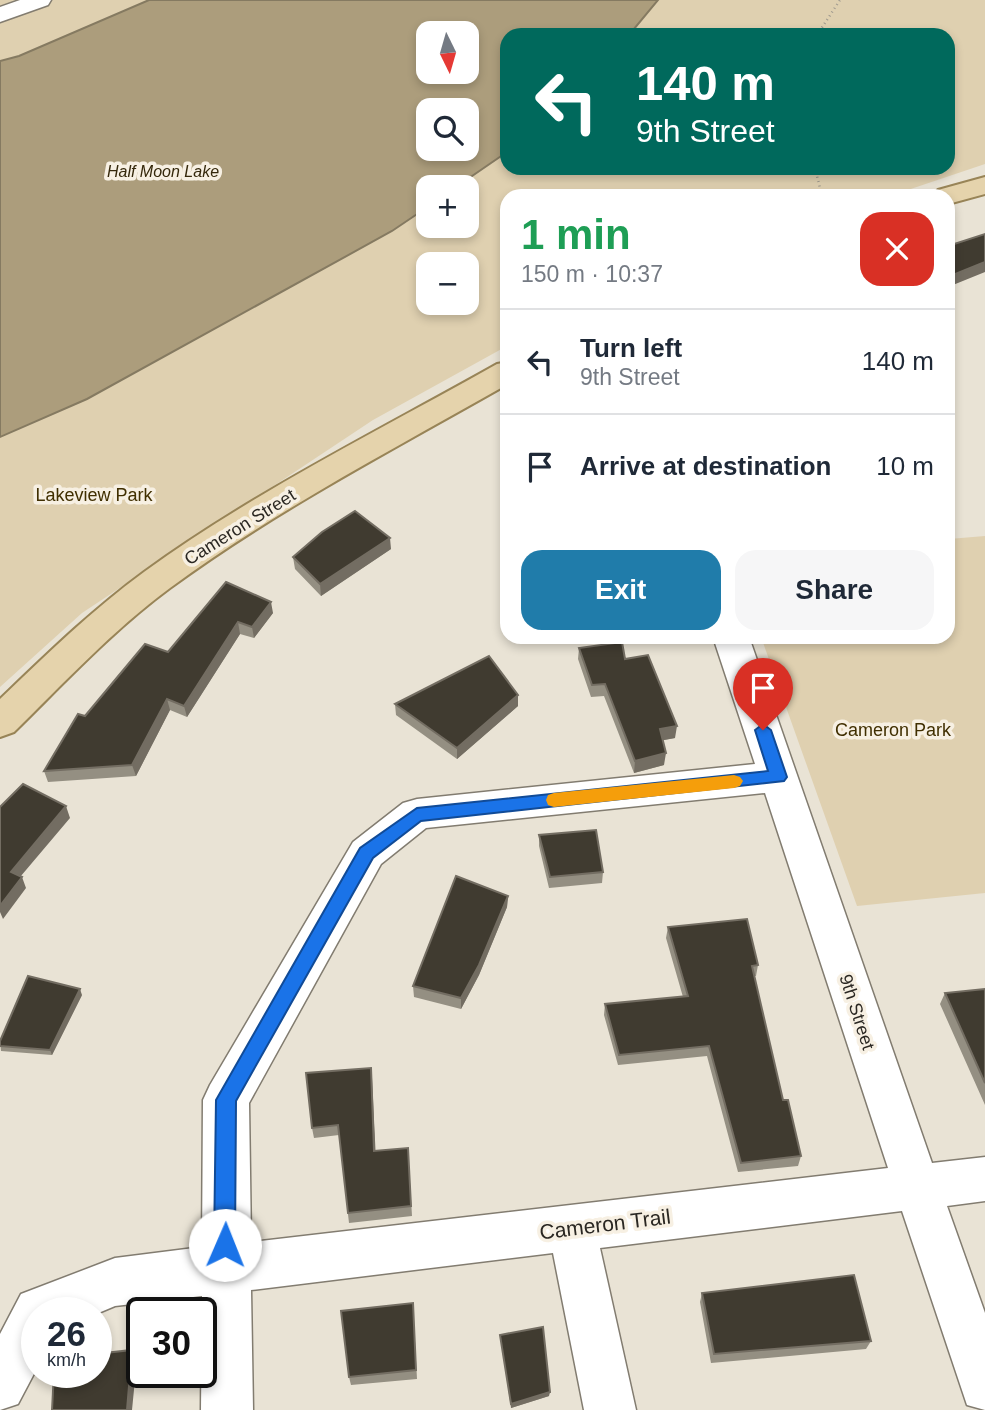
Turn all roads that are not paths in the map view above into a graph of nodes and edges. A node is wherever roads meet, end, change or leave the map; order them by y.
1 (40, 0) edge
2 (0, 15) edge
3 (985, 185) edge
4 (955, 194) edge
5 (500, 376) edge
6 (733, 644) edge
7 (0, 722) edge
8 (778, 777) junction
9 (985, 1180) edge
10 (915, 1188) junction
11 (572, 1228) junction
12 (224, 1269) junction
13 (79, 1297) edge
14 (21, 1347) edge
15 (0, 1387) edge
16 (985, 1387) edge
17 (227, 1410) edge
18 (610, 1410) edge

1 - 2 street
3 - 4 main road
5 - 7 main road, Cameron Street
6 - 8 street, 9th Street
8 - 10 street, 9th Street
8 - 12 street
9 - 10 street, Cameron Trail
10 - 11 street, Cameron Trail
10 - 16 street, 9th Street
11 - 12 street, Cameron Trail
11 - 18 street
12 - 13 street, Cameron Trail
12 - 17 street
14 - 15 street

